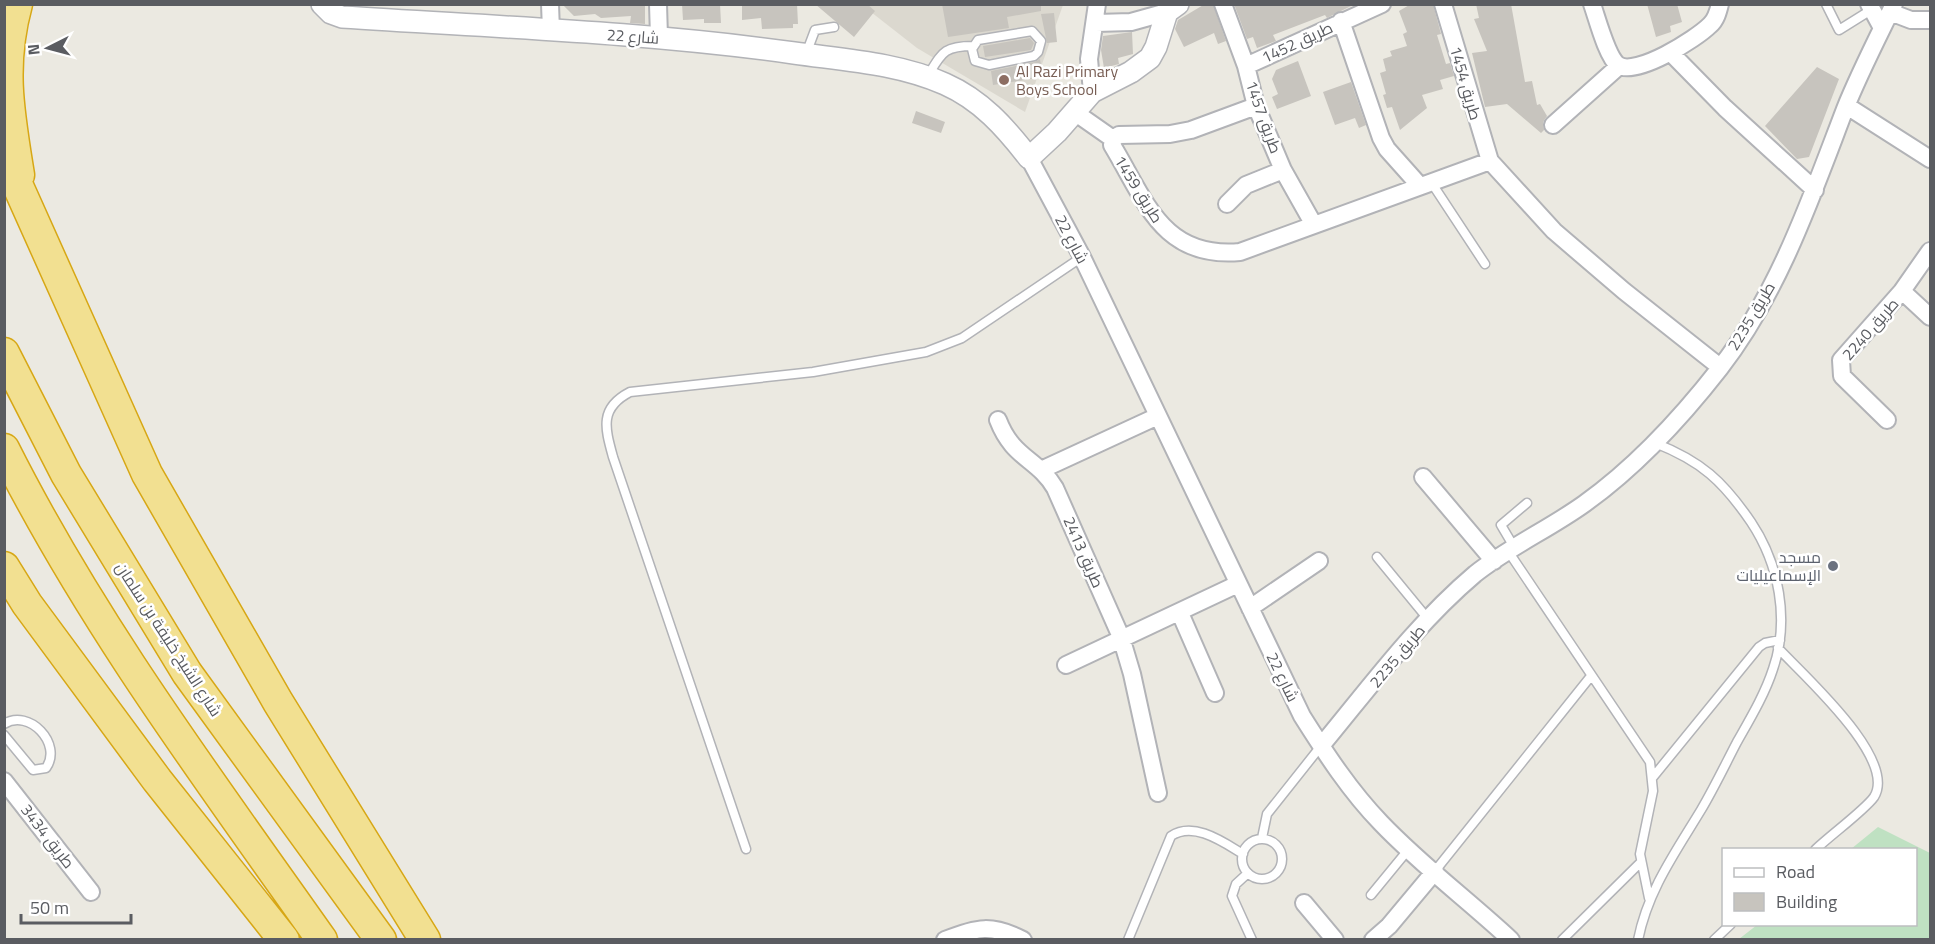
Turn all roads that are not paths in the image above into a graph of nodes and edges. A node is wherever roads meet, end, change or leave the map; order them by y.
1 (17, 4) edge
2 (322, 4) edge
3 (550, 4) edge
4 (658, 4) edge
5 (1097, 4) edge
6 (1223, 4) edge
7 (1382, 4) edge
8 (1443, 4) edge
9 (1592, 4) edge
10 (1720, 4) edge
11 (1826, 4) edge
12 (1870, 7) edge
13 (1172, 8) edge
14 (1892, 8) edge
15 (1930, 20) edge
16 (1341, 21) junction
17 (1096, 23) junction
18 (834, 27) dead end
19 (1882, 28) junction
20 (551, 31) junction
21 (659, 37) junction
22 (973, 46) junction
23 (1671, 53) junction
24 (806, 55) junction
25 (1246, 66) junction
26 (1623, 67) junction
27 (927, 77) junction
28 (1092, 92) junction
29 (1256, 106) junction
30 (1846, 106) junction
31 (1073, 111) junction
32 (1553, 125) dead end
33 (1113, 139) junction
34 (4, 154) edge
35 (1029, 158) junction
36 (1930, 159) edge
37 (1490, 161) junction
38 (1283, 170) junction
39 (4, 172) edge
40 (1425, 184) junction
41 (1815, 189) junction
42 (22, 199) junction
43 (1227, 204) dead end
44 (1314, 225) junction
45 (1930, 251) edge
46 (1082, 257) junction
47 (1485, 264) dead end
48 (1902, 291) junction
49 (1930, 317) edge
50 (4, 353) edge
51 (1720, 368) junction
52 (1158, 416) junction
53 (998, 420) dead end
54 (1887, 420) dead end
55 (1655, 443) junction
56 (4, 449) edge
57 (1041, 470) junction
58 (1423, 477) dead end
59 (1527, 502) dead end
60 (1511, 549) junction
61 (1377, 557) dead end
62 (1319, 561) dead end
63 (1494, 561) junction
64 (4, 567) edge
65 (1238, 584) junction
66 (1250, 608) junction
67 (1180, 613) junction
68 (1428, 619) junction
69 (1121, 638) junction
70 (1779, 644) junction
71 (1066, 665) dead end
72 (1591, 676) junction
73 (1215, 693) dead end
74 (4, 724) edge
75 (4, 735) edge
76 (1321, 746) junction
77 (1653, 777) junction
78 (4, 781) edge
79 (1158, 794) dead end
80 (1262, 838) junction
81 (1816, 848) edge
82 (746, 849) dead end
83 (1408, 850) junction
84 (1243, 854) junction
85 (1641, 862) junction
86 (1434, 871) junction
87 (1248, 873) junction
88 (91, 892) dead end
89 (1371, 895) dead end
90 (1650, 899) junction
91 (1304, 903) dead end
92 (1729, 926) edge
93 (284, 939) edge
94 (322, 939) edge
95 (381, 939) edge
96 (425, 939) edge
97 (945, 939) edge
98 (1023, 939) edge
99 (1128, 939) edge
100 (1252, 939) edge
101 (1335, 939) edge
102 (1373, 939) edge
103 (1511, 939) edge
104 (1562, 939) edge
105 (1638, 939) edge
106 (1714, 939) edge

1 - 42 highway
2 - 20 street, شارع 22
3 - 20 street
4 - 21 street
5 - 17 street
6 - 25 street, طريق 1457
7 - 16 street, طريق 1452
8 - 37 street, طريق 1454
9 - 26 street
10 - 23 street
11 - 12 lane
12 - 19 street
13 - 17 street
13 - 28 street
14 - 15 street
14 - 19 street, طريق 2235
16 - 25 street, طريق 1452
16 - 40 street
17 - 28 street
18 - 24 lane
19 - 30 street, طريق 2235
20 - 21 street, شارع 22
21 - 24 street, شارع 22
22 - 22 lane
22 - 27 lane
23 - 26 street
23 - 41 street
24 - 27 street, شارع 22
25 - 29 street, طريق 1457
26 - 32 street
27 - 35 street, شارع 22
28 - 31 street
29 - 33 street, طريق 1459
29 - 38 street, طريق 1457
30 - 36 street
30 - 41 street, طريق 2235
31 - 33 street
31 - 35 street
33 - 44 street, طريق 1459
34 - 42 highway
35 - 46 street, شارع 22
37 - 40 street, طريق 1459
37 - 51 street
38 - 43 street
38 - 44 street, طريق 1457
39 - 42 highway
40 - 44 street, طريق 1459
40 - 47 lane
41 - 51 street, طريق 2235
42 - 96 highway
45 - 48 street, طريق 2240
46 - 52 street, شارع 22
46 - 82 lane
48 - 49 street, طريق 2240
48 - 54 street, طريق 2240
50 - 95 highway, شارع الشيخ خليفة بن سلمان
51 - 55 street, طريق 2235
52 - 57 street
52 - 65 street, شارع 22
53 - 57 street, طريق 2413
55 - 60 street, طريق 2235
55 - 70 lane
56 - 94 highway
57 - 69 street, طريق 2413
58 - 63 street
59 - 60 lane
60 - 63 street, طريق 2235
60 - 72 lane
61 - 68 lane
62 - 66 street
63 - 68 street, طريق 2235
64 - 93 highway
65 - 66 street, شارع 22
65 - 67 street
66 - 76 street, شارع 22
67 - 69 street
67 - 73 street
68 - 76 street, طريق 2235
69 - 71 street
69 - 79 street, طريق 2413
70 - 77 lane
70 - 81 lane
70 - 90 lane
72 - 77 lane
72 - 86 lane
74 - 75 lane
76 - 80 lane
76 - 83 street, شارع 22
77 - 85 lane
78 - 88 street, طريق 3434
80 - 84 lane
80 - 87 lane
83 - 86 street, شارع 22
83 - 89 lane
84 - 87 lane
84 - 99 lane
85 - 90 lane
85 - 104 lane
86 - 102 street
86 - 103 street, شارع 22
87 - 100 lane
90 - 105 lane
91 - 101 street
92 - 106 lane
97 - 98 street

